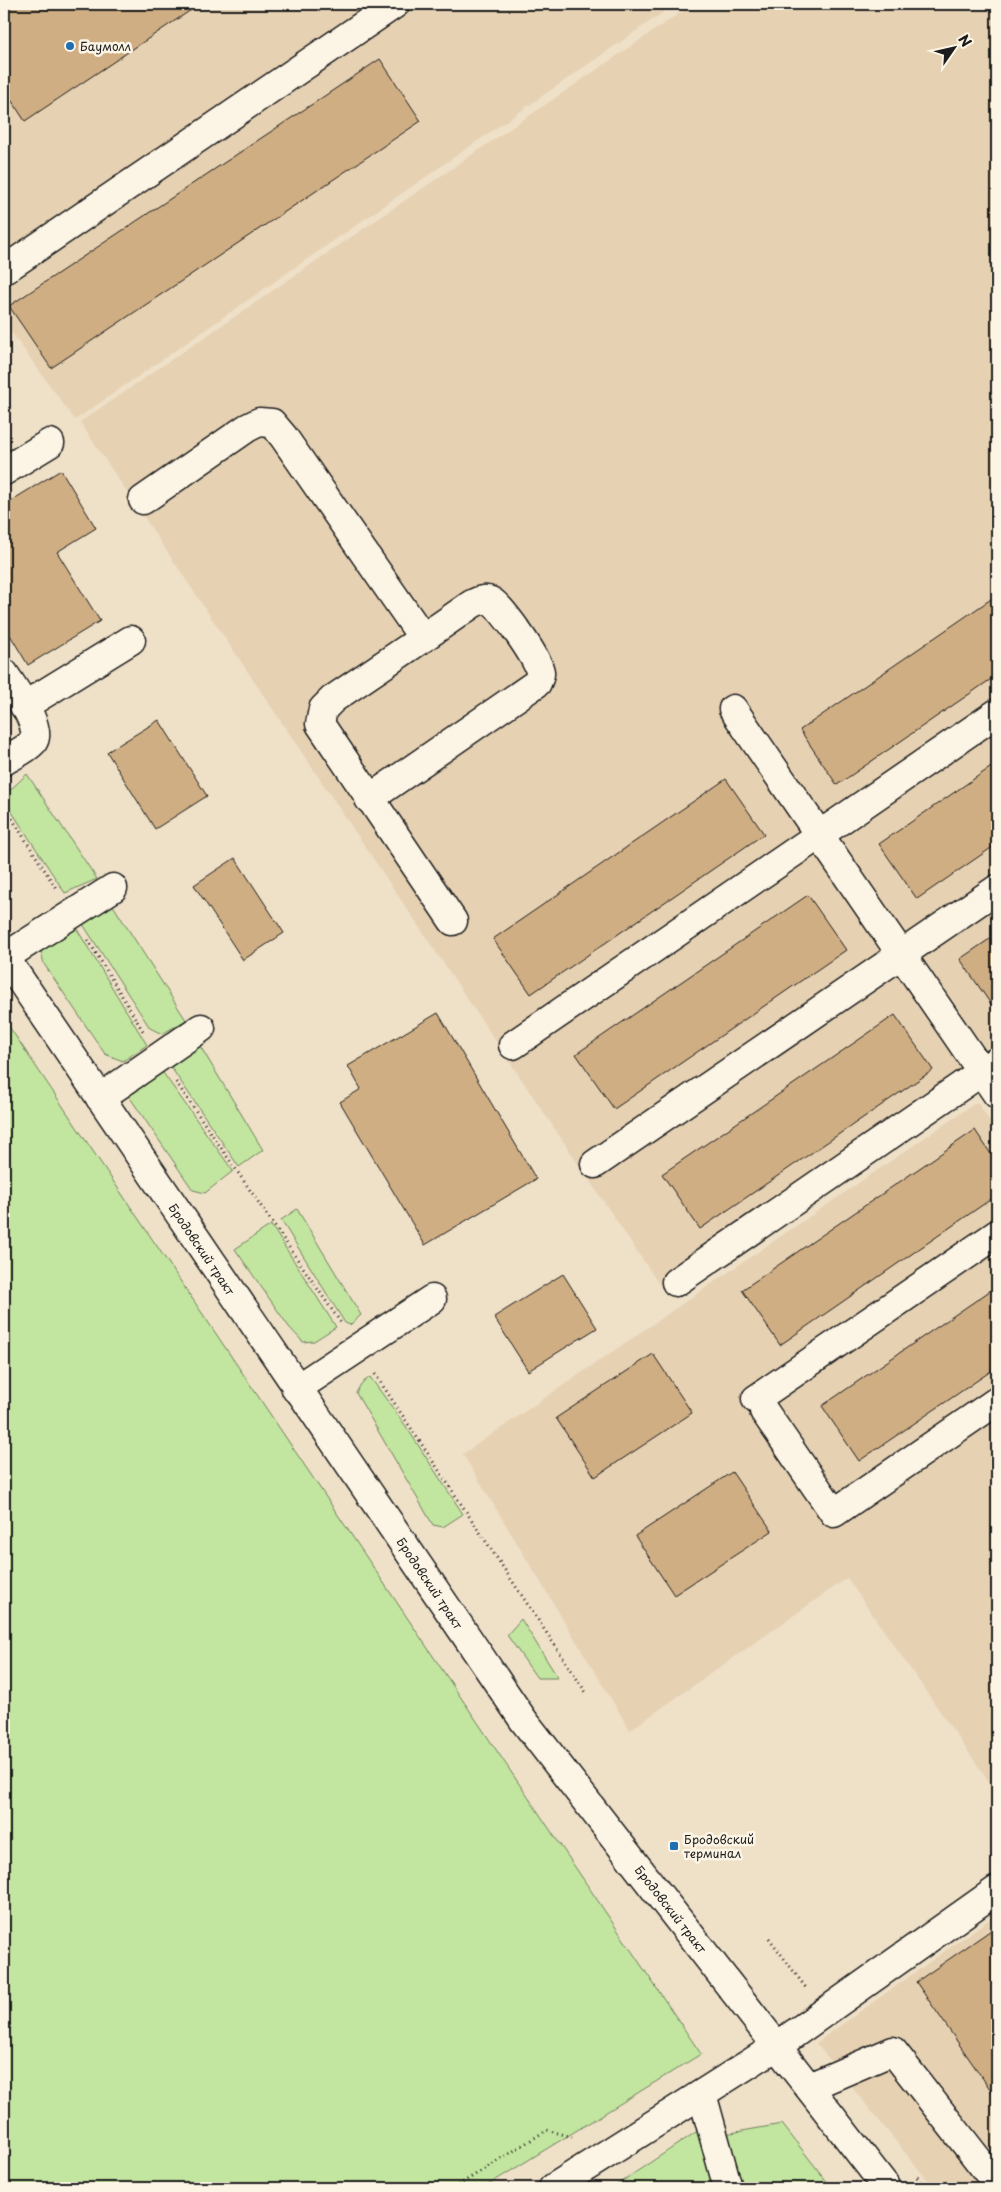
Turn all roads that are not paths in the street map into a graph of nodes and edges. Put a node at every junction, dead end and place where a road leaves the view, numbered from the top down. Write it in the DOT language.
graph roads {
  1 [pos="395,4"];
  2 [pos="4,270"];
  3 [pos="50,443"];
  4 [pos="6,466"];
  5 [pos="143,500"];
  6 [pos="423,638"];
  7 [pos="131,640"];
  8 [pos="4,673"];
  9 [pos="24,706"];
  10 [pos="733,709"];
  11 [pos="997,713"];
  12 [pos="4,761"];
  13 [pos="369,799"];
  14 [pos="819,835"];
  15 [pos="113,888"];
  16 [pos="997,889"];
  17 [pos="453,921"];
  18 [pos="901,954"];
  19 [pos="4,956"];
  20 [pos="201,1028"];
  21 [pos="513,1045"];
  22 [pos="989,1066"];
  23 [pos="997,1094"];
  24 [pos="100,1098"];
  25 [pos="595,1164"];
  26 [pos="997,1234"];
  27 [pos="676,1282"];
  28 [pos="432,1298"];
  29 [pos="296,1389"];
  30 [pos="995,1405"];
  31 [pos="997,1890"];
  32 [pos="777,2046"];
  33 [pos="809,2087"];
  34 [pos="702,2094"];
  35 [pos="997,2186"];
  36 [pos="552,2188"];
  37 [pos="728,2188"];
  38 [pos="887,2188"];
  1 -- 2 [label="street"];
  3 -- 4 [label="street"];
  5 -- 6 [label="street"];
  6 -- 13 [label="street"];
  6 -- 13 [label="street"];
  7 -- 9 [label="street"];
  8 -- 9 [label="street"];
  9 -- 12 [label="street"];
  10 -- 14 [label="street"];
  11 -- 14 [label="street"];
  13 -- 17 [label="street"];
  14 -- 18 [label="street"];
  14 -- 21 [label="street"];
  15 -- 19 [label="street"];
  16 -- 18 [label="street"];
  18 -- 22 [label="street"];
  18 -- 25 [label="street"];
  19 -- 24 [label="street, Бродовский тракт"];
  20 -- 24 [label="street"];
  22 -- 23 [label="street"];
  22 -- 27 [label="street"];
  24 -- 29 [label="street, Бродовский тракт"];
  26 -- 30 [label="street"];
  28 -- 29 [label="street"];
  29 -- 32 [label="street, Бродовский тракт"];
  31 -- 32 [label="street"];
  32 -- 33 [label="street, Бродовский тракт"];
  32 -- 34 [label="street"];
  33 -- 35 [label="street"];
  33 -- 38 [label="street, Бродовский тракт"];
  34 -- 36 [label="street"];
  34 -- 37 [label="street"];
}
